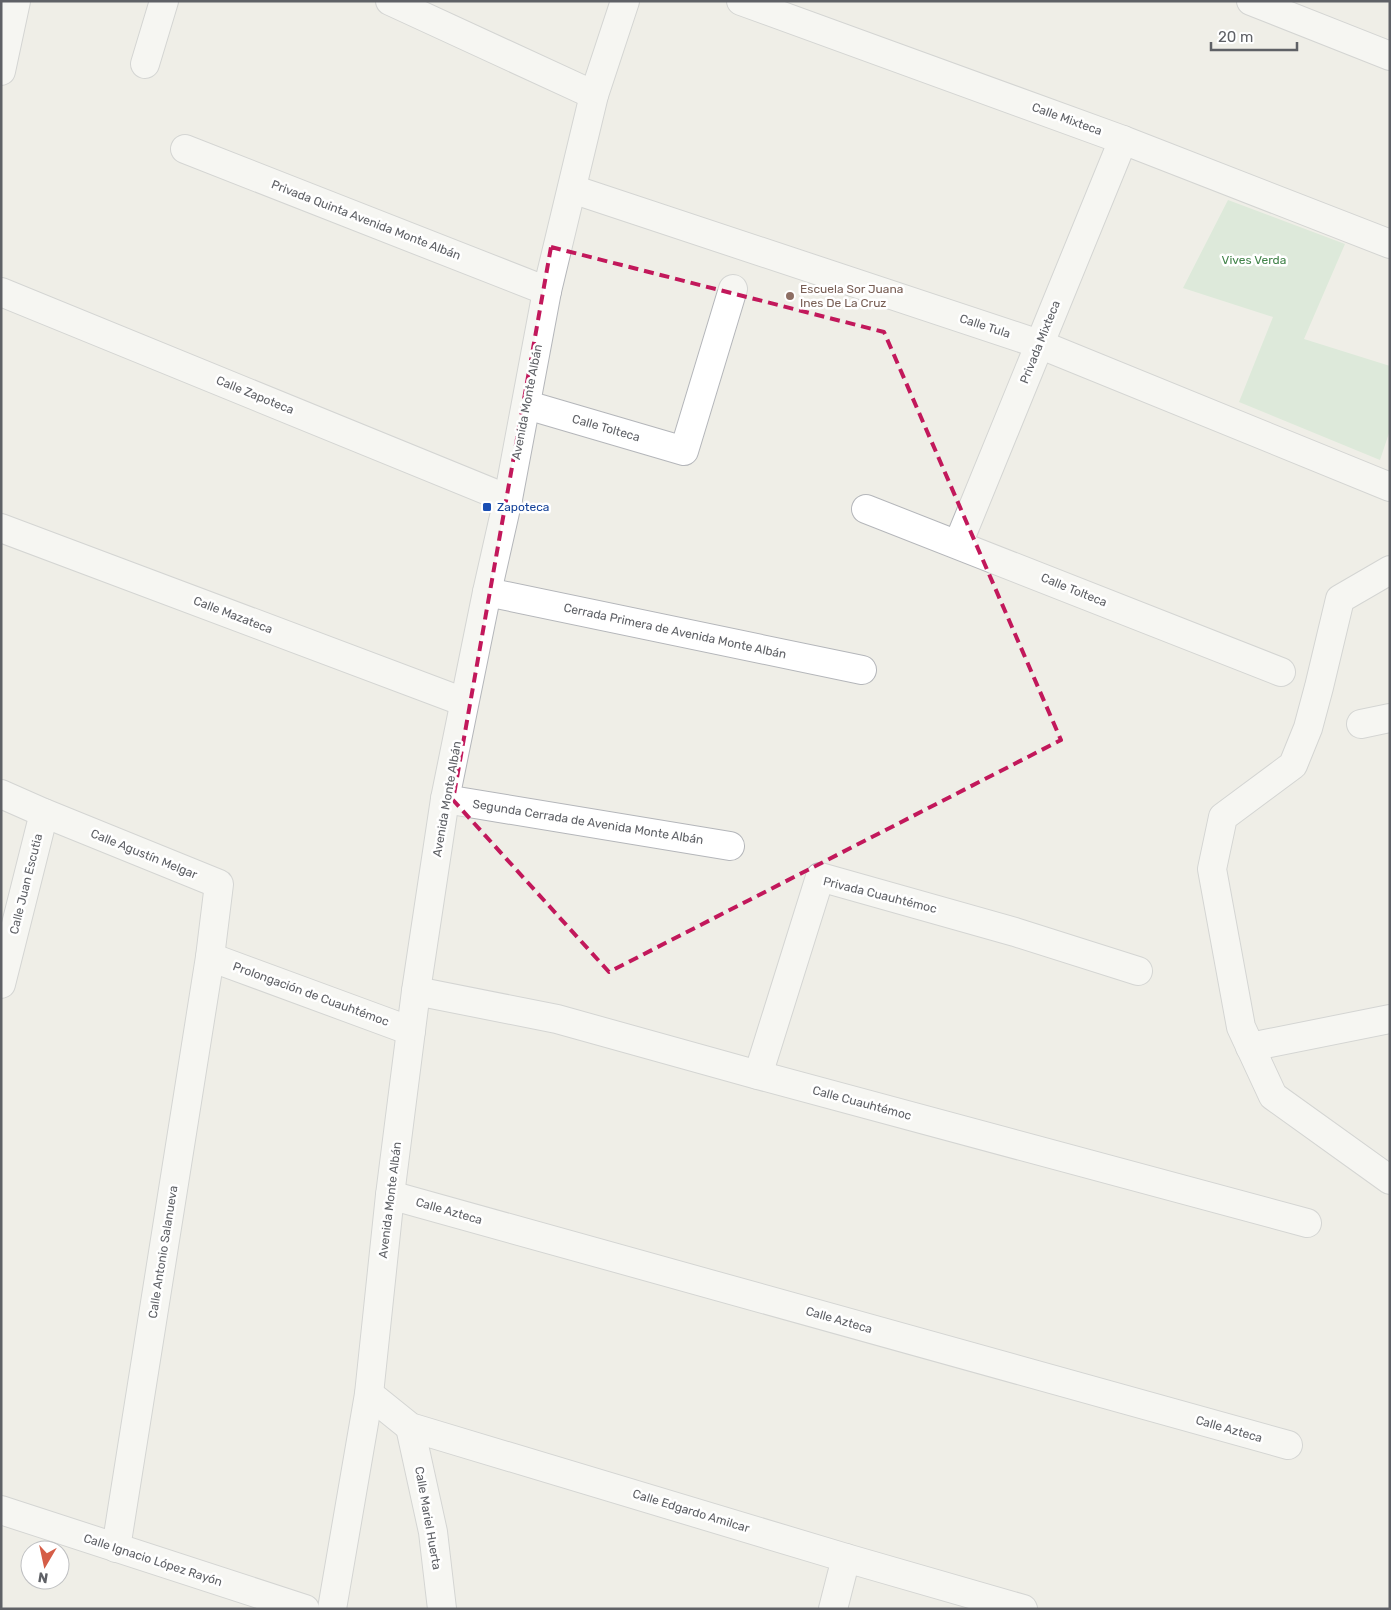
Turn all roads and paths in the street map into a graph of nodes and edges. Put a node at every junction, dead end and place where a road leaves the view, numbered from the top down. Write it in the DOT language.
graph roads {
  1 [pos="16,1"];
  2 [pos="164,1"];
  3 [pos="390,1"];
  4 [pos="625,1"];
  5 [pos="741,1"];
  6 [pos="1251,1"];
  7 [pos="1390,56"];
  8 [pos="145,64"];
  9 [pos="1,71"];
  10 [pos="594,95"];
  11 [pos="1123,140"];
  12 [pos="185,149"];
  13 [pos="572,189"];
  14 [pos="1390,244"];
  15 [pos="732,289"];
  16 [pos="547,291"];
  17 [pos="1,292"];
  18 [pos="1039,344"];
  19 [pos="527,405"];
  20 [pos="1390,487"];
  21 [pos="508,499"];
  22 [pos="866,509"];
  23 [pos="1,528"];
  24 [pos="958,544"];
  25 [pos="1390,570"];
  26 [pos="487,592"];
  27 [pos="862,670"];
  28 [pos="1281,672"];
  29 [pos="464,702"];
  30 [pos="1390,718"];
  31 [pos="1361,724"];
  32 [pos="1,794"];
  33 [pos="445,799"];
  34 [pos="44,814"];
  35 [pos="730,846"];
  36 [pos="210,957"];
  37 [pos="1138,971"];
  38 [pos="1,984"];
  39 [pos="416,991"];
  40 [pos="1390,1019"];
  41 [pos="411,1031"];
  42 [pos="1250,1047"];
  43 [pos="758,1075"];
  44 [pos="1390,1180"];
  45 [pos="390,1195"];
  46 [pos="1307,1223"];
  47 [pos="369,1394"];
  48 [pos="410,1427"];
  49 [pos="1288,1446"];
  50 [pos="1,1510"];
  51 [pos="116,1548"];
  52 [pos="846,1558"];
  53 [pos="305,1609"];
  54 [pos="332,1609"];
  55 [pos="442,1609"];
  56 [pos="833,1609"];
  57 [pos="1023,1609"];
  1 -- 9 [label="street"];
  2 -- 8 [label="street"];
  3 -- 10 [label="street"];
  4 -- 10 [label="street, Avenida Monte Albán"];
  5 -- 11 [label="street, Calle Mixteca"];
  6 -- 7 [label="street"];
  10 -- 13 [label="street, Avenida Monte Albán"];
  11 -- 14 [label="street, Calle Mixteca"];
  11 -- 18 [label="street, Privada Mixteca"];
  12 -- 16 [label="street, Privada Quinta Avenida Monte Albán"];
  13 -- 16 [label="street, Avenida Monte Albán"];
  13 -- 18 [label="street, Calle Tula"];
  15 -- 19 [label="street, Calle Tolteca"];
  16 -- 19 [label="street, Avenida Monte Albán"];
  17 -- 21 [label="street, Calle Zapoteca"];
  18 -- 20 [label="street, Calle Tula"];
  18 -- 24 [label="street, Privada Mixteca"];
  19 -- 21 [label="street, Avenida Monte Albán"];
  21 -- 26 [label="street, Avenida Monte Albán"];
  22 -- 24 [label="street, Calle Tolteca"];
  23 -- 29 [label="street, Calle Mazateca"];
  24 -- 28 [label="street, Calle Tolteca"];
  25 -- 42 [label="street"];
  26 -- 27 [label="street, Cerrada Primera de Avenida Monte Albán"];
  26 -- 29 [label="street, Avenida Monte Albán"];
  29 -- 33 [label="street, Avenida Monte Albán"];
  30 -- 31 [label="street"];
  32 -- 34 [label="street, Calle Agustín Melgar"];
  33 -- 35 [label="street, Segunda Cerrada de Avenida Monte Albán"];
  33 -- 39 [label="street, Avenida Monte Albán"];
  34 -- 36 [label="street, Calle Agustín Melgar"];
  34 -- 38 [label="street, Calle Juan Escutia"];
  36 -- 41 [label="street, Prolongación de Cuauhtémoc"];
  36 -- 51 [label="street, Calle Antonio Salanueva"];
  37 -- 43 [label="street, Privada Cuauhtémoc"];
  39 -- 41 [label="street, Avenida Monte Albán"];
  39 -- 43 [label="street, Calle Cuauhtémoc"];
  40 -- 42 [label="street"];
  41 -- 45 [label="street, Avenida Monte Albán"];
  42 -- 44 [label="street"];
  43 -- 46 [label="street, Calle Cuauhtémoc"];
  45 -- 47 [label="street, Avenida Monte Albán"];
  45 -- 49 [label="street, Calle Azteca"];
  47 -- 48 [label="street, Calle Edgardo Amilcar"];
  47 -- 54 [label="street, Avenida Monte Albán"];
  48 -- 52 [label="street, Calle Edgardo Amilcar"];
  48 -- 55 [label="street, Calle Mariel Huerta"];
  50 -- 51 [label="street, Calle Ignacio López Rayón"];
  51 -- 53 [label="street, Calle Ignacio López Rayón"];
  52 -- 56 [label="street"];
  52 -- 57 [label="street, Calle Edgardo Amilcar"];
}
